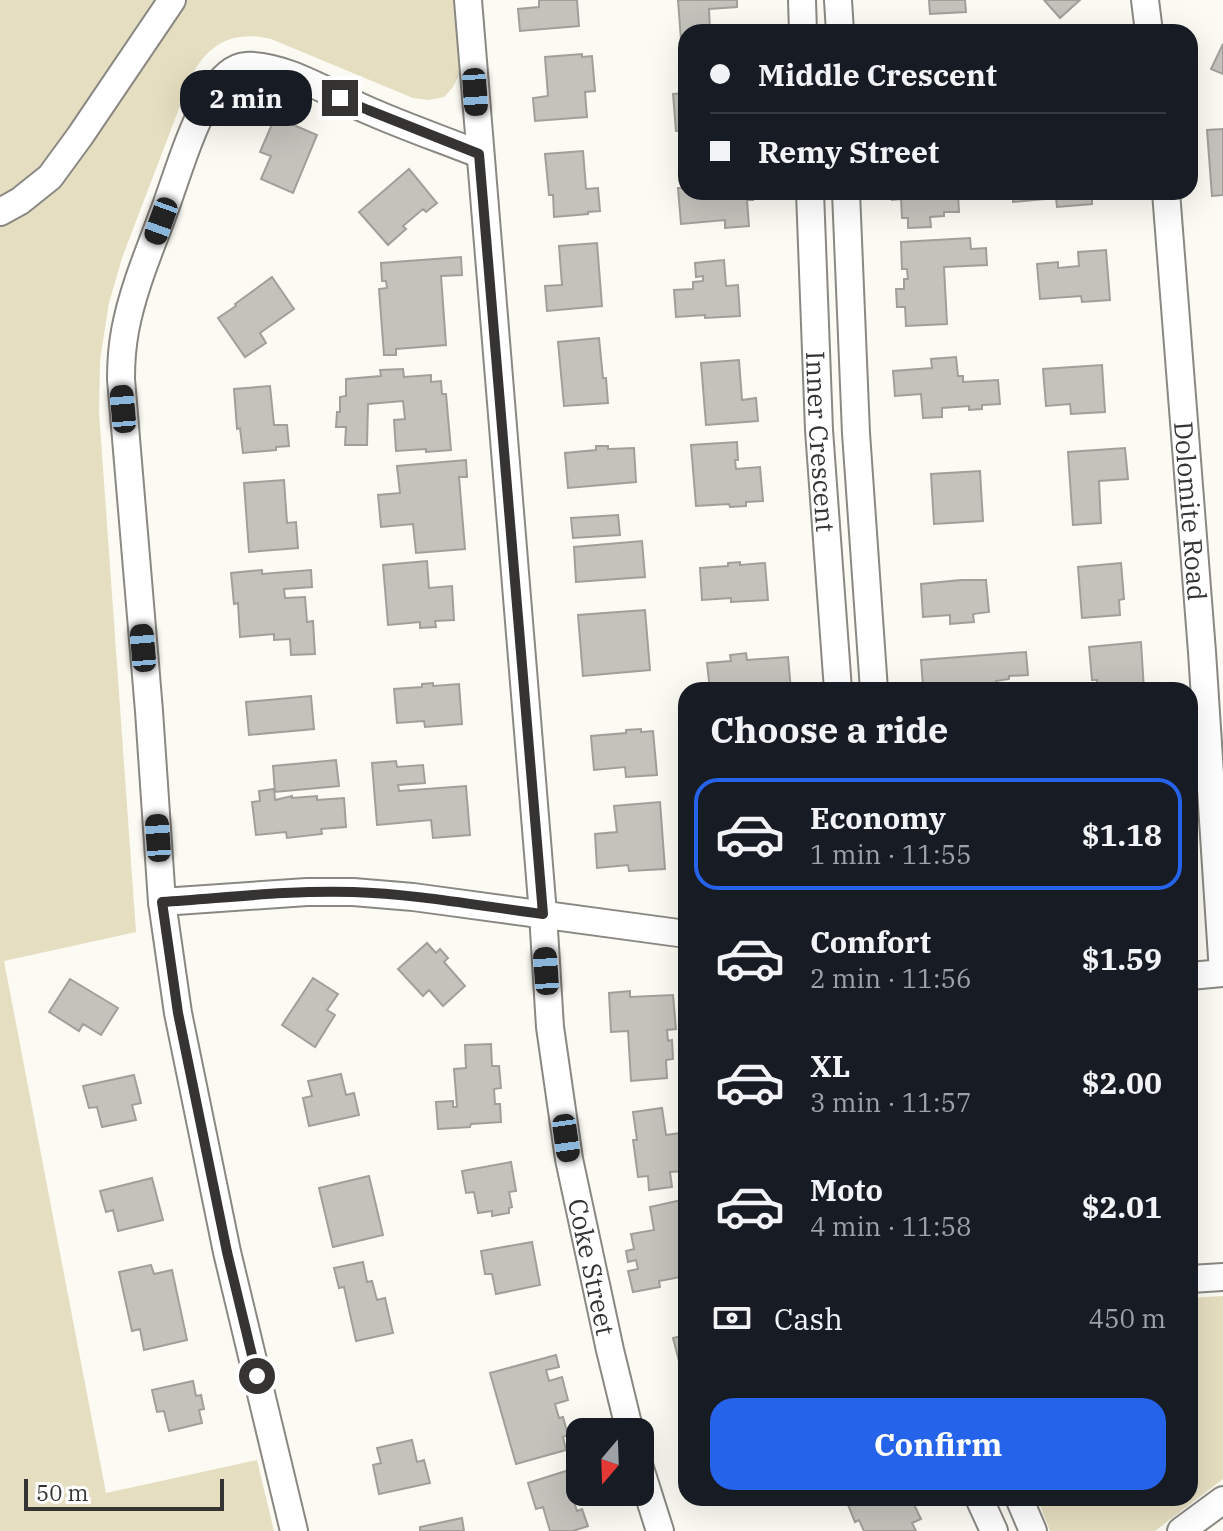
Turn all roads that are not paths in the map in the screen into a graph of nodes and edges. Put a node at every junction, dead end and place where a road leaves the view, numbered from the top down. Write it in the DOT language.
graph roads {
  1 [pos="172,0"];
  2 [pos="468,0"];
  3 [pos="802,0"];
  4 [pos="838,0"];
  5 [pos="1145,0"];
  6 [pos="803,24"];
  7 [pos="840,24"];
  8 [pos="1148,24"];
  9 [pos="479,154"];
  10 [pos="810,200"];
  11 [pos="846,200"];
  12 [pos="1167,200"];
  13 [pos="0,212"];
  14 [pos="837,682"];
  15 [pos="873,682"];
  16 [pos="162,902"];
  17 [pos="543,914"];
  18 [pos="678,933"];
  19 [pos="1223,973"];
  20 [pos="1198,975"];
  21 [pos="1223,1277"];
  22 [pos="1198,1279"];
  23 [pos="627,1418"];
  24 [pos="1223,1500"];
  25 [pos="652,1506"];
  26 [pos="983,1506"];
  27 [pos="1022,1506"];
  28 [pos="294,1531"];
  29 [pos="660,1531"];
  30 [pos="994,1531"];
  31 [pos="1033,1531"];
  32 [pos="1181,1531"];
  1 -- 13 [label="street"];
  2 -- 9 [label="street, Coke Street"];
  3 -- 6 [label="street"];
  4 -- 7 [label="street"];
  5 -- 8 [label="street"];
  9 -- 16 [label="street"];
  9 -- 17 [label="street, Coke Street"];
  10 -- 14 [label="street, Inner Crescent"];
  11 -- 15 [label="street, Inner Crescent"];
  12 -- 19 [label="street, Dolomite Road"];
  16 -- 17 [label="street"];
  16 -- 28 [label="street"];
  17 -- 18 [label="street"];
  17 -- 23 [label="street, Coke Street"];
  19 -- 20 [label="street"];
  21 -- 22 [label="street"];
  24 -- 32 [label="street"];
  25 -- 29 [label="street"];
  26 -- 30 [label="street"];
  27 -- 31 [label="street"];
}
